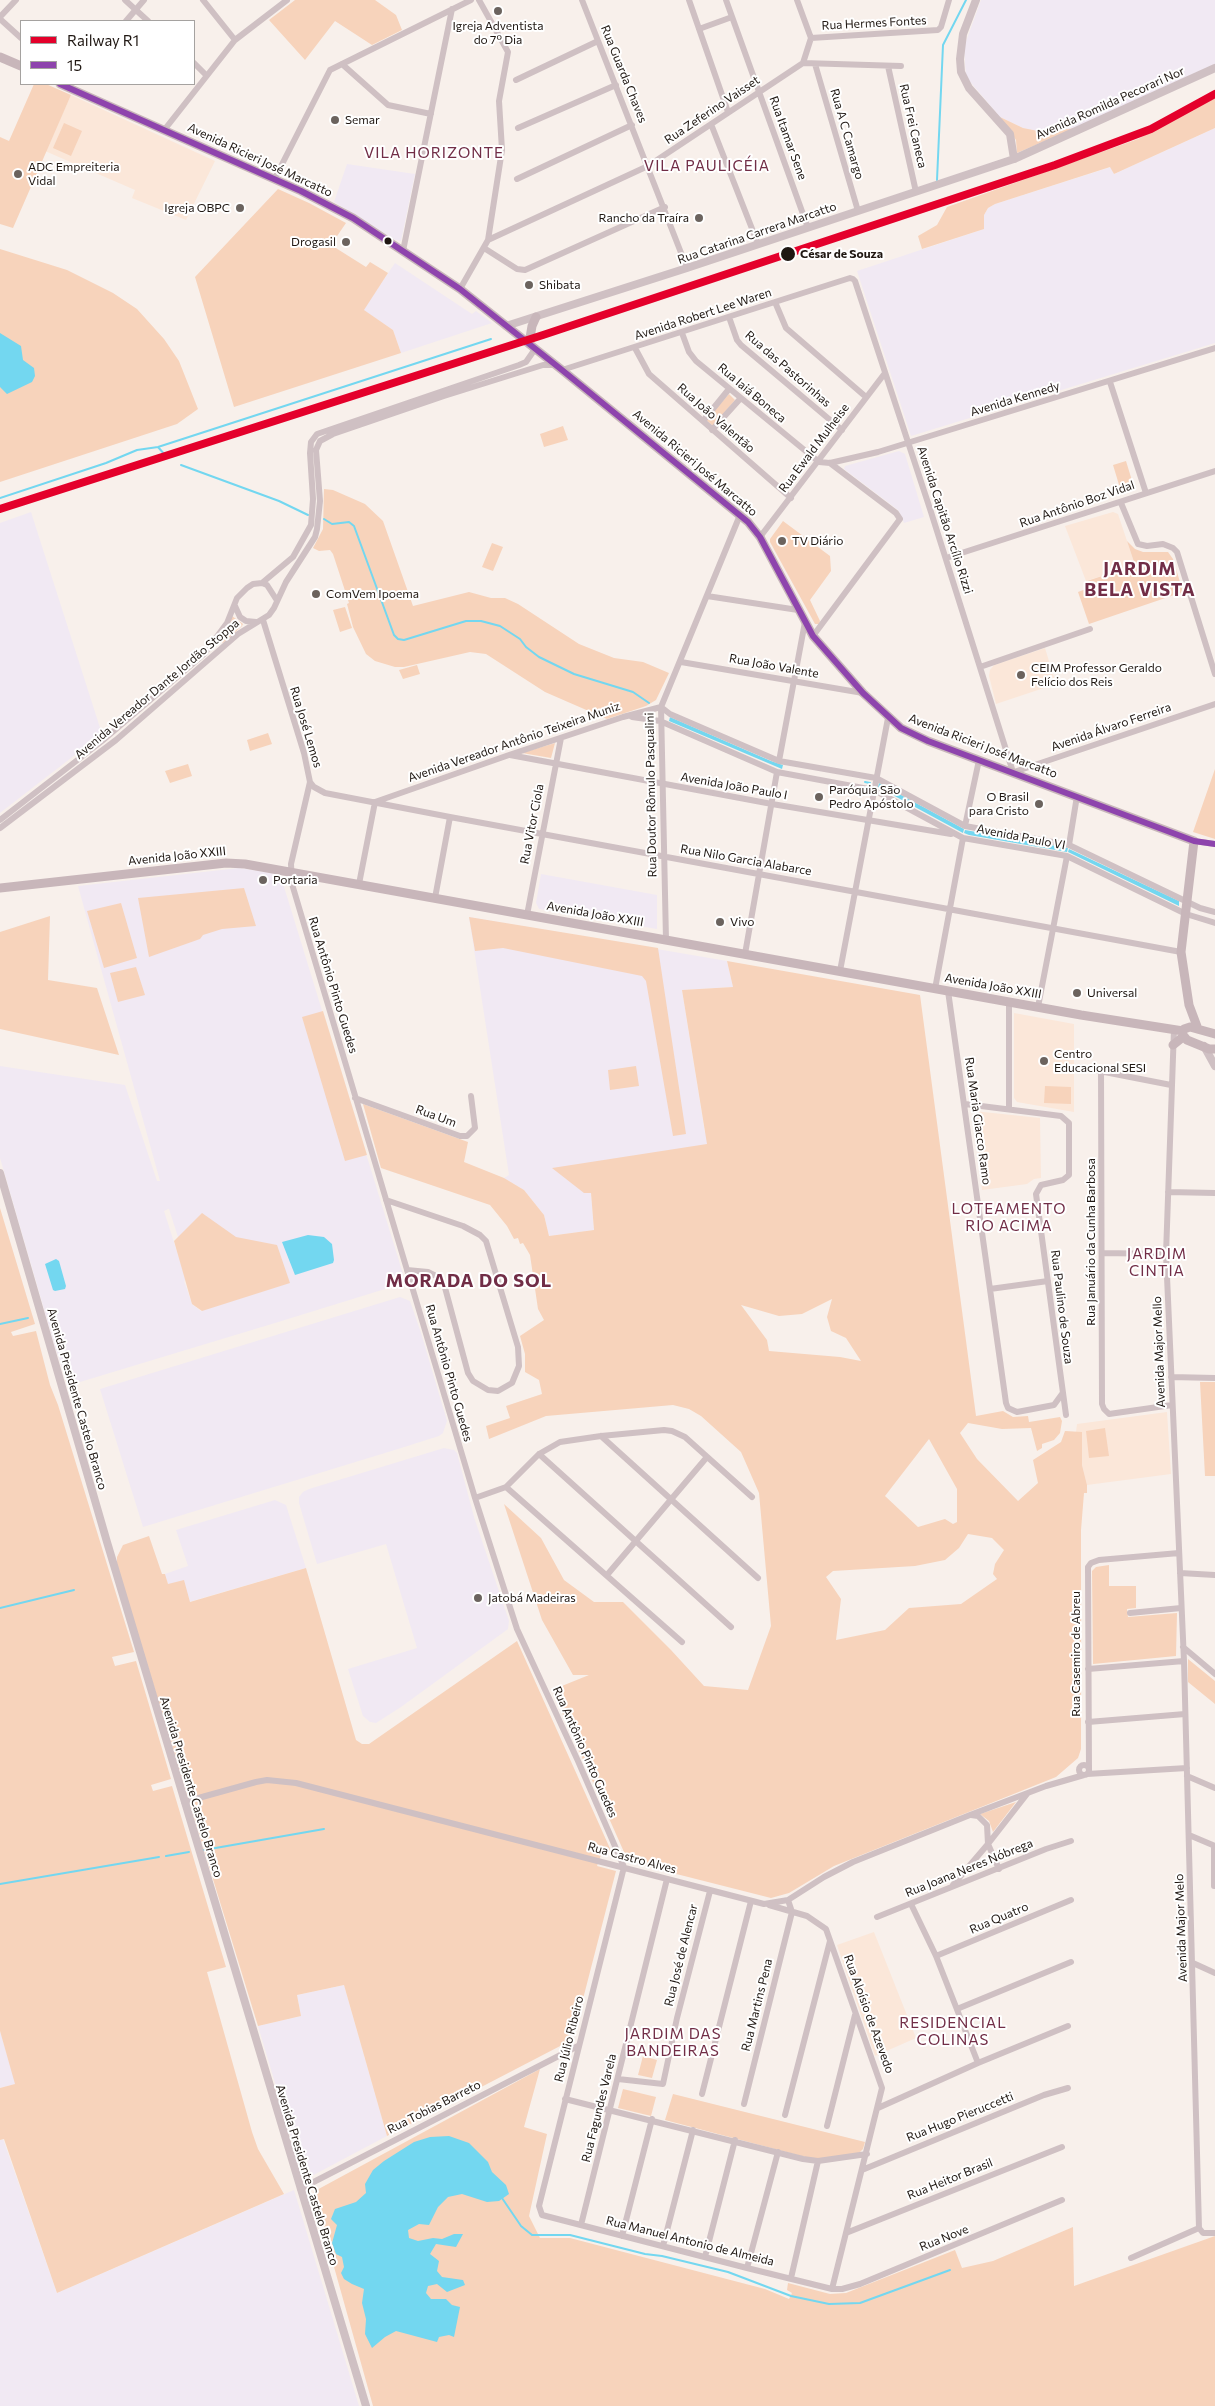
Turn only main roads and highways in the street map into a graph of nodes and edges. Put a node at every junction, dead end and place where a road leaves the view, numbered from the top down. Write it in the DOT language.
graph roads {
  1 [pos="0,57"];
  2 [pos="20,66"];
  3 [pos="66,85"];
  4 [pos="536,317"];
  5 [pos="532,346"];
  6 [pos="0,888"];
  7 [pos="1190,1005"];
  8 [pos="1198,1029"];
  9 [pos="1182,1031"];
  10 [pos="1215,1034"];
  11 [pos="1173,1045"];
  12 [pos="1215,1049"];
  1 -- 2 [label="main road"];
  3 -- 5 [label="main road, Avenida Ricieri José Marcatto"];
  4 -- 5 [label="main road"];
  5 -- 7 [label="main road, Avenida Ricieri José Marcatto"];
  6 -- 9 [label="main road, Avenida João XXIII"];
  7 -- 8 [label="main road"];
  7 -- 9 [label="main road"];
  8 -- 9 [label="main road, Avenida João XXIII"];
  8 -- 10 [label="main road, Avenida João XXIII"];
  9 -- 11 [label="main road"];
  9 -- 12 [label="main road, Avenida João XXIII"];
}
